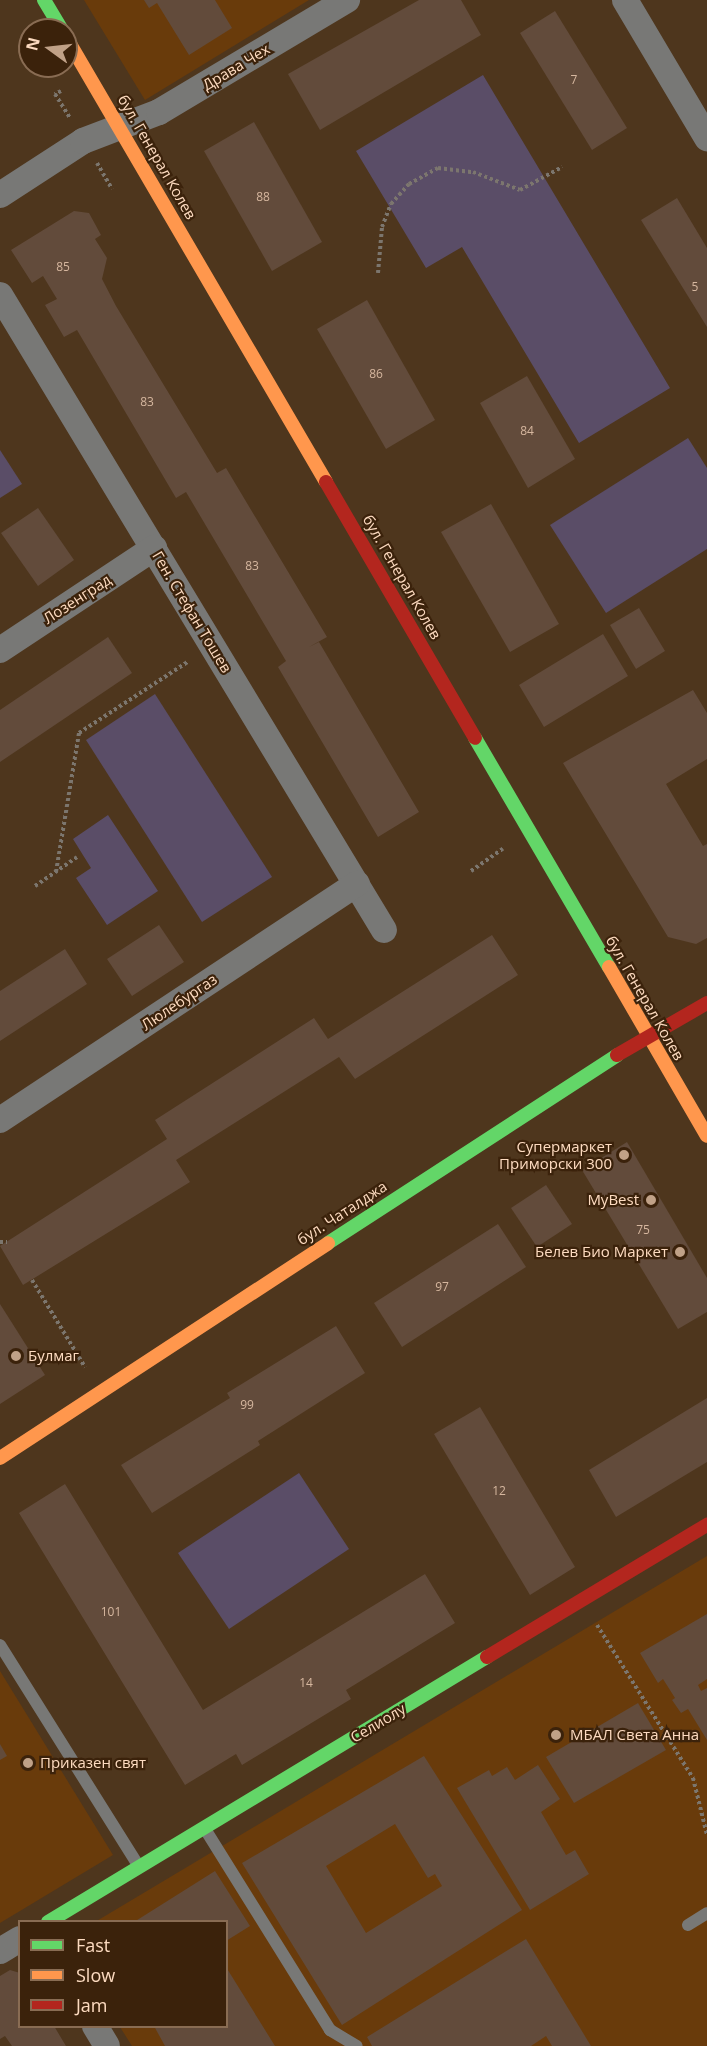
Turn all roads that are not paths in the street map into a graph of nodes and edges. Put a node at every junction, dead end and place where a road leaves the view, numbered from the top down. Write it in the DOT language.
graph roads {
  1 [pos="44,0"];
  2 [pos="347,0"];
  3 [pos="625,0"];
  4 [pos="55,18"];
  5 [pos="78,57"];
  6 [pos="121,127"];
  7 [pos="707,138"];
  8 [pos="0,195"];
  9 [pos="0,295"];
  10 [pos="154,548"];
  11 [pos="0,650"];
  12 [pos="357,884"];
  13 [pos="384,930"];
  14 [pos="707,1003"];
  15 [pos="647,1037"];
  16 [pos="0,1120"];
  17 [pos="707,1136"];
  18 [pos="0,1458"];
  19 [pos="707,1525"];
  20 [pos="0,1645"];
  21 [pos="204,1827"];
  22 [pos="140,1866"];
  23 [pos="707,1913"];
  24 [pos="51,1920"];
  25 [pos="688,1925"];
  26 [pos="18,1940"];
  27 [pos="0,1951"];
  28 [pos="96,2028"];
  29 [pos="107,2046"];
  30 [pos="357,2046"];
  1 -- 4 [label="street"];
  2 -- 6 [label="street, Драва Чех"];
  3 -- 7 [label="street"];
  5 -- 6 [label="street, бул. Генерал Колев"];
  6 -- 8 [label="street, Драва Чех"];
  6 -- 15 [label="street, бул. Генерал Колев"];
  9 -- 10 [label="street, Ген. Стефан Тошев"];
  10 -- 11 [label="street, Лозенград"];
  10 -- 12 [label="street, Ген. Стефан Тошев"];
  12 -- 13 [label="street, Ген. Стефан Тошев"];
  12 -- 16 [label="street, Люлебургаз"];
  14 -- 15 [label="street, бул. Чаталджа"];
  15 -- 17 [label="street, бул. Генерал Колев"];
  15 -- 18 [label="street, бул. Чаталджа"];
  19 -- 21 [label="street, Селиолу"];
  20 -- 22 [label="lane"];
  21 -- 22 [label="street, Селиолу"];
  21 -- 30 [label="lane"];
  22 -- 24 [label="street, Селиолу"];
  23 -- 25 [label="lane"];
  26 -- 27 [label="street"];
  28 -- 29 [label="street"];
}
